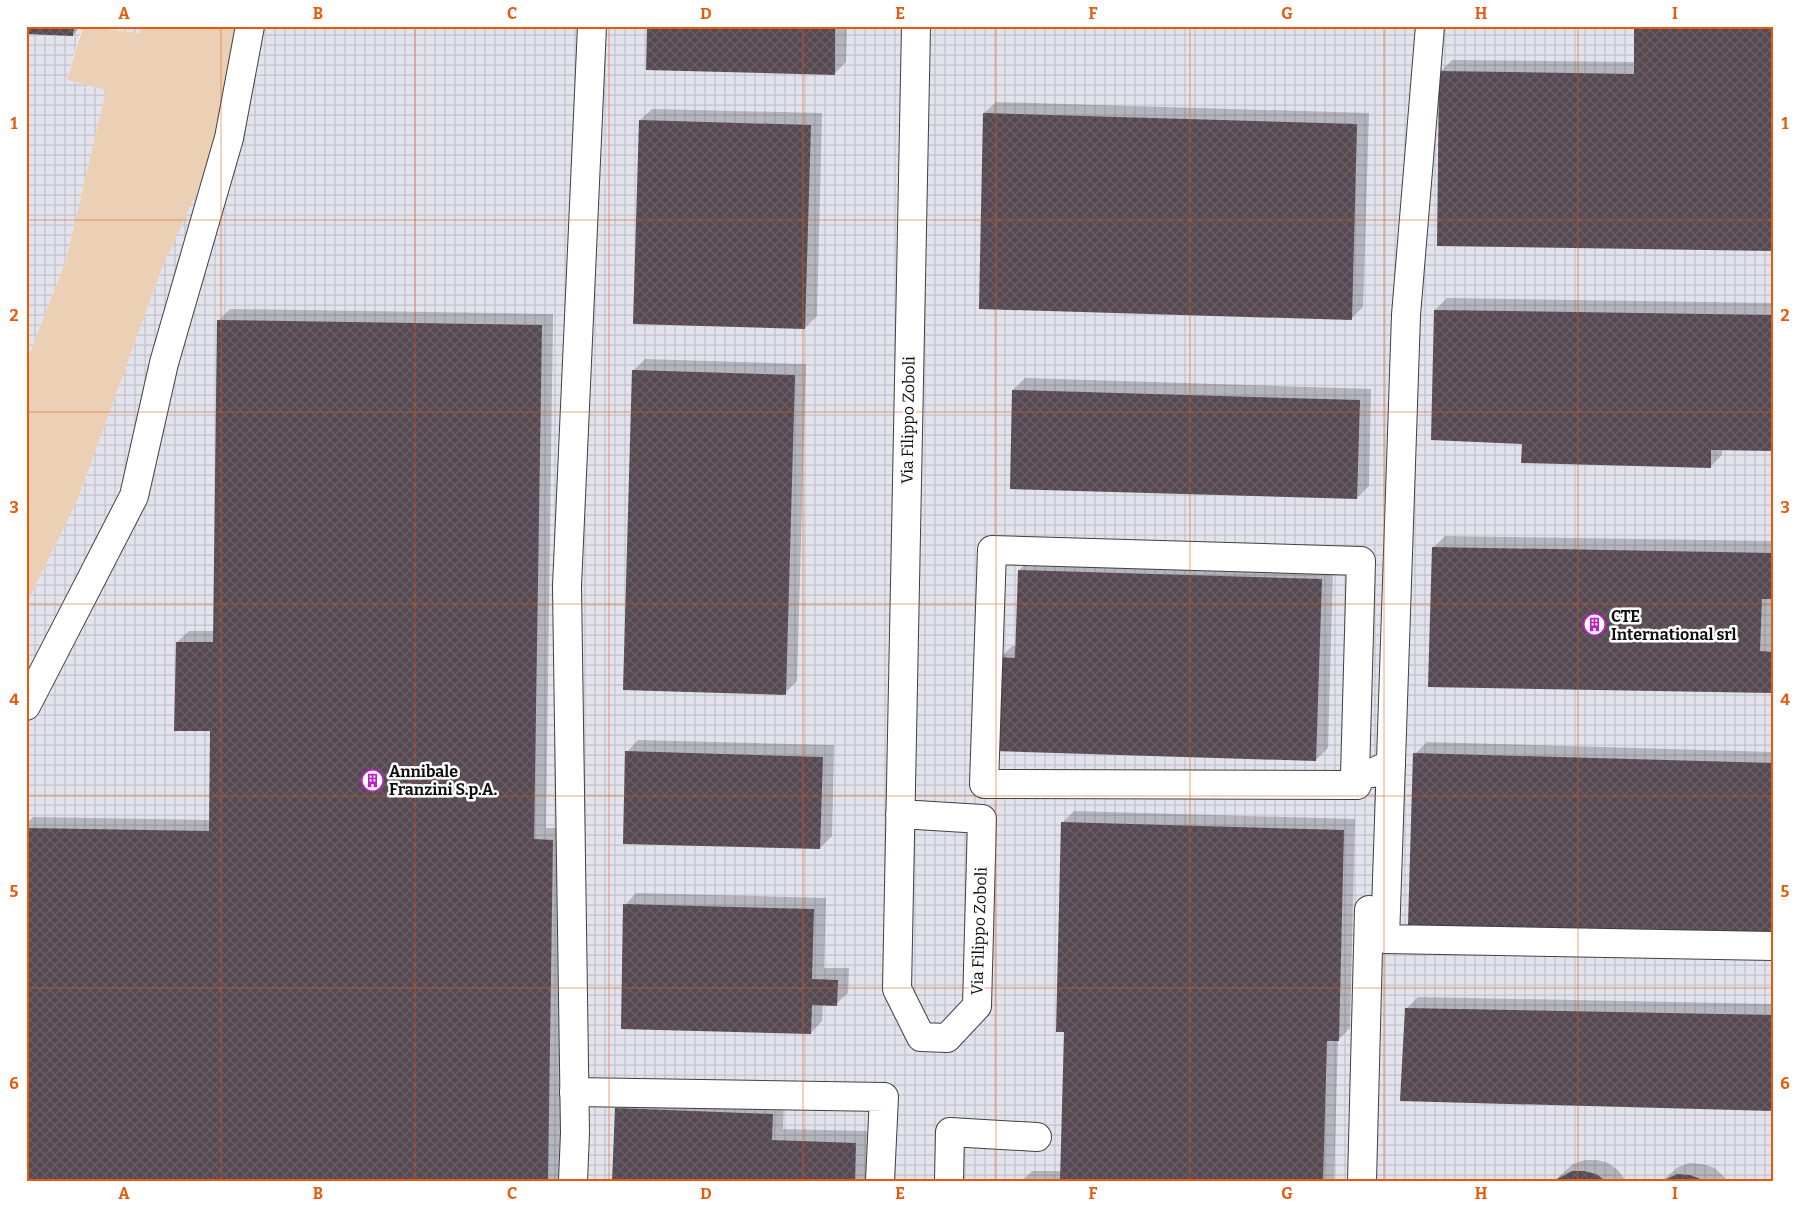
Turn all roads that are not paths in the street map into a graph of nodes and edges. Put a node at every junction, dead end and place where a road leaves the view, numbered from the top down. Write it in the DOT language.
graph roads {
  1 [pos="250,26"];
  2 [pos="592,26"];
  3 [pos="916,26"];
  4 [pos="1430,26"];
  5 [pos="26,706"];
  6 [pos="1373,771"];
  7 [pos="900,814"];
  8 [pos="1773,946"];
  9 [pos="574,1092"];
  10 [pos="1037,1137"];
  11 [pos="573,1181"];
  12 [pos="880,1181"];
  13 [pos="950,1181"];
  14 [pos="1362,1181"];
  1 -- 5 [label="street"];
  2 -- 9 [label="street"];
  3 -- 7 [label="street, Via Filippo Zoboli"];
  4 -- 6 [label="street"];
  6 -- 6 [label="street"];
  6 -- 8 [label="street"];
  6 -- 14 [label="street"];
  7 -- 7 [label="street, Via Filippo Zoboli"];
  9 -- 11 [label="street"];
  9 -- 12 [label="street"];
  10 -- 13 [label="street"];
}
